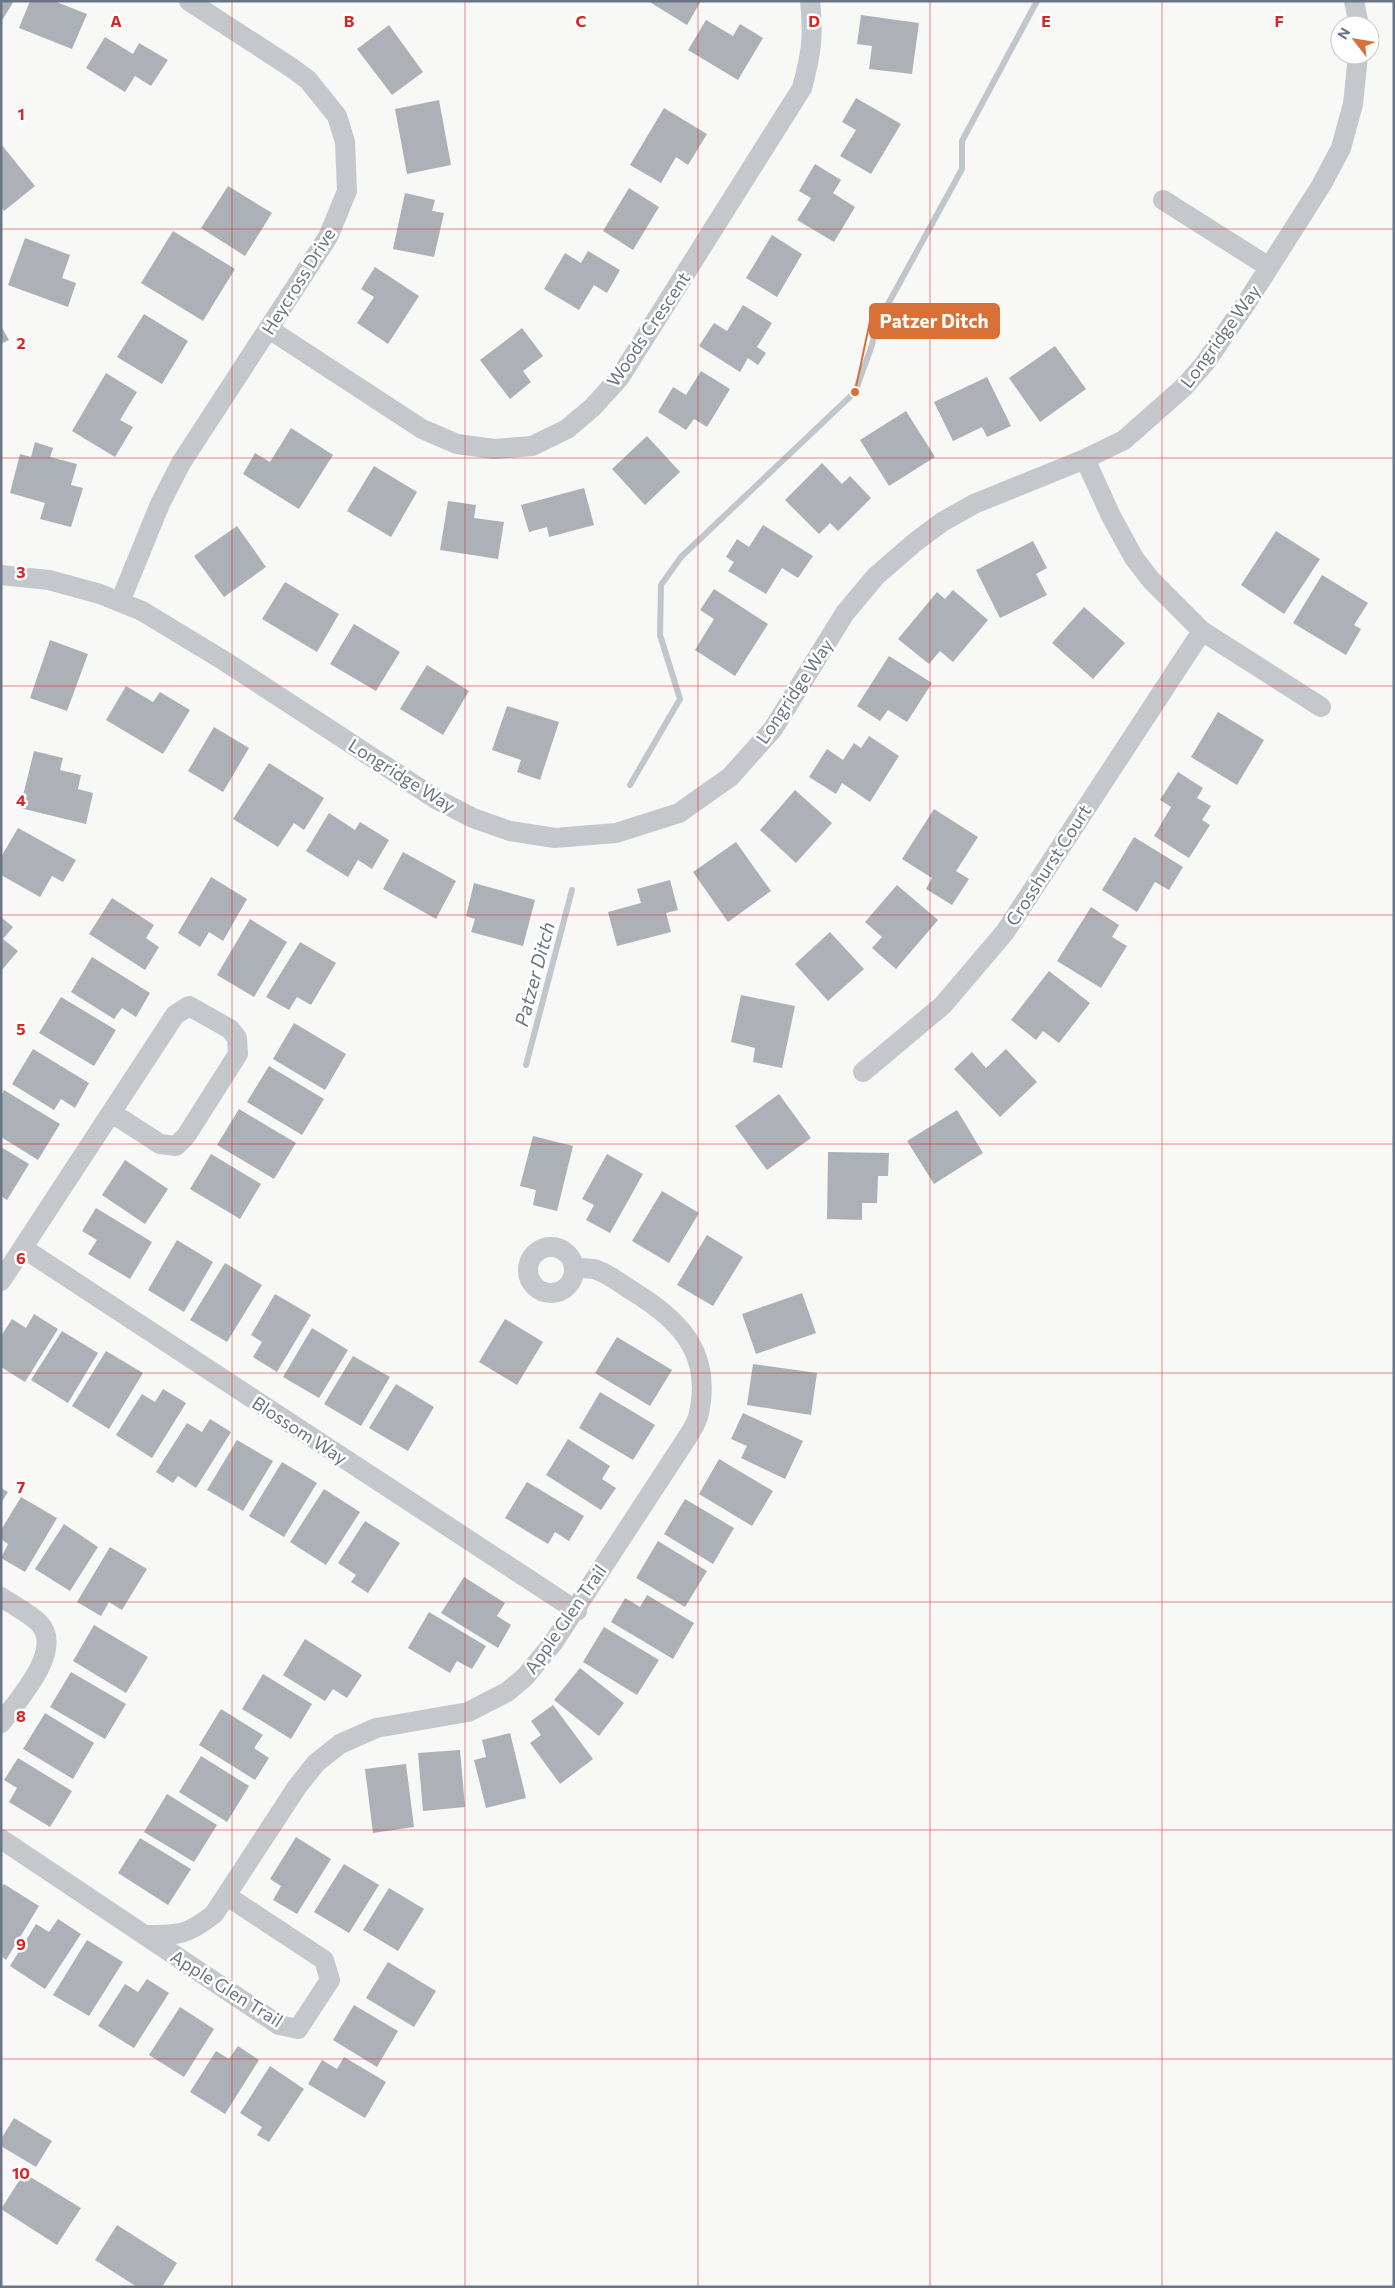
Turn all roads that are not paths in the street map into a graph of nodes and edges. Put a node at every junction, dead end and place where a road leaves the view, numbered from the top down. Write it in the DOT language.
graph roads {
  1 [pos="189,1"];
  2 [pos="810,1"];
  3 [pos="1354,1"];
  4 [pos="1357,15"];
  5 [pos="1357,65"];
  6 [pos="1163,200"];
  7 [pos="1269,267"];
  8 [pos="269,329"];
  9 [pos="1085,459"];
  10 [pos="1,575"];
  11 [pos="120,602"];
  12 [pos="1202,631"];
  13 [pos="1321,707"];
  14 [pos="862,1072"];
  15 [pos="112,1113"];
  16 [pos="23,1248"];
  17 [pos="574,1268"];
  18 [pos="1,1281"];
  19 [pos="1,1597"];
  20 [pos="576,1610"];
  21 [pos="1,1724"];
  22 [pos="1,1840"];
  23 [pos="227,1896"];
  24 [pos="144,1935"];
  1 -- 8 [label="street, Heycross Drive"];
  2 -- 8 [label="street, Woods Crescent"];
  3 -- 4 [label="street"];
  5 -- 7 [label="street, Longridge Way"];
  6 -- 7 [label="street"];
  7 -- 9 [label="street, Longridge Way"];
  8 -- 11 [label="street, Heycross Drive"];
  9 -- 11 [label="street, Longridge Way"];
  9 -- 12 [label="street"];
  10 -- 11 [label="street, Longridge Way"];
  12 -- 13 [label="street"];
  12 -- 14 [label="street, Crosshurst Court"];
  15 -- 15 [label="street"];
  15 -- 16 [label="street"];
  16 -- 18 [label="street"];
  16 -- 20 [label="street, Blossom Way"];
  17 -- 20 [label="street, Apple Glen Trail"];
  19 -- 21 [label="street"];
  20 -- 23 [label="street, Apple Glen Trail"];
  22 -- 24 [label="street, Apple Glen Trail"];
  23 -- 24 [label="street, Apple Glen Trail"];
  23 -- 24 [label="street, Apple Glen Trail"];
}
